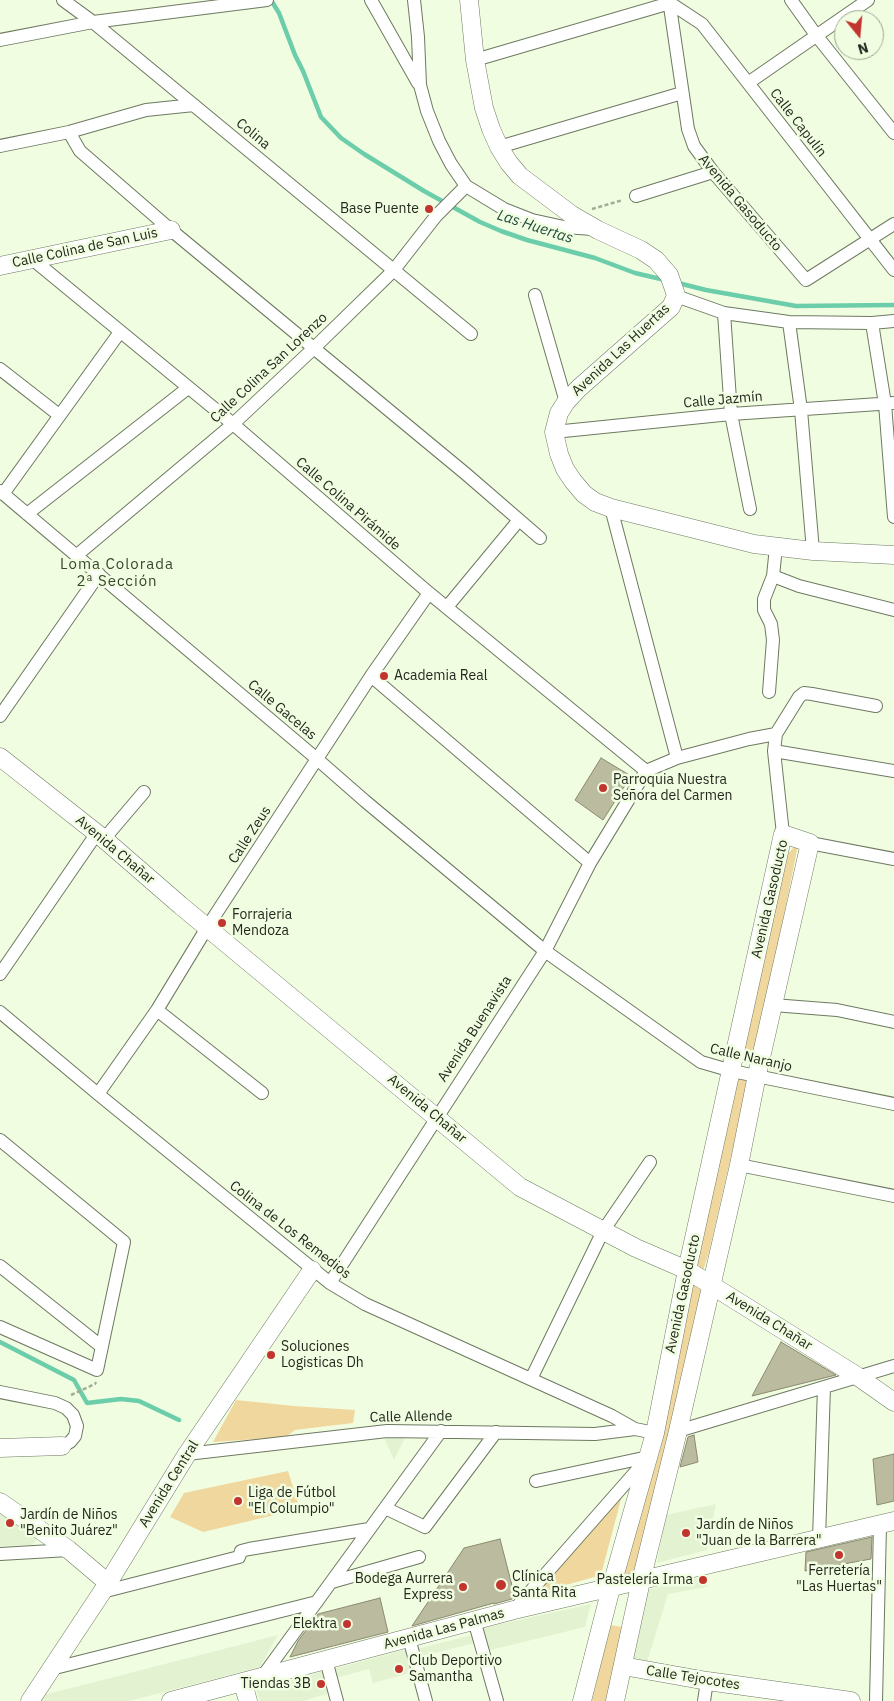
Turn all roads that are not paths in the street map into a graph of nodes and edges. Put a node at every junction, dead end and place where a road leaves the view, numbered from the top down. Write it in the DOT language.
graph roads {
  1 [pos="63,0"];
  2 [pos="371,0"];
  3 [pos="414,0"];
  4 [pos="469,0"];
  5 [pos="791,0"];
  6 [pos="868,0"];
  7 [pos="266,1"];
  8 [pos="669,1"];
  9 [pos="93,22"];
  10 [pos="816,35"];
  11 [pos="0,40"];
  12 [pos="475,60"];
  13 [pos="748,82"];
  14 [pos="420,85"];
  15 [pos="682,93"];
  16 [pos="194,105"];
  17 [pos="68,132"];
  18 [pos="894,133"];
  19 [pos="0,146"];
  20 [pos="499,147"];
  21 [pos="713,172"];
  22 [pos="462,190"];
  23 [pos="636,196"];
  24 [pos="894,224"];
  25 [pos="171,230"];
  26 [pos="598,230"];
  27 [pos="871,239"];
  28 [pos="31,258"];
  29 [pos="0,266"];
  30 [pos="393,270"];
  31 [pos="894,270"];
  32 [pos="673,288"];
  33 [pos="535,296"];
  34 [pos="724,313"];
  35 [pos="894,321"];
  36 [pos="789,322"];
  37 [pos="872,323"];
  38 [pos="120,332"];
  39 [pos="471,334"];
  40 [pos="314,348"];
  41 [pos="0,369"];
  42 [pos="188,388"];
  43 [pos="566,402"];
  44 [pos="889,404"];
  45 [pos="801,410"];
  46 [pos="732,414"];
  47 [pos="59,415"];
  48 [pos="233,424"];
  49 [pos="554,432"];
  50 [pos="1,492"];
  51 [pos="611,508"];
  52 [pos="750,509"];
  53 [pos="27,514"];
  54 [pos="894,517"];
  55 [pos="519,520"];
  56 [pos="540,538"];
  57 [pos="776,546"];
  58 [pos="813,551"];
  59 [pos="77,554"];
  60 [pos="894,555"];
  61 [pos="99,574"];
  62 [pos="773,576"];
  63 [pos="429,593"];
  64 [pos="447,607"];
  65 [pos="894,610"];
  66 [pos="371,676"];
  67 [pos="769,692"];
  68 [pos="876,706"];
  69 [pos="0,716"];
  70 [pos="776,734"];
  71 [pos="774,751"];
  72 [pos="0,757"];
  73 [pos="677,758"];
  74 [pos="317,759"];
  75 [pos="646,771"];
  76 [pos="894,771"];
  77 [pos="144,792"];
  78 [pos="783,834"];
  79 [pos="100,836"];
  80 [pos="810,843"];
  81 [pos="894,859"];
  82 [pos="590,864"];
  83 [pos="208,926"];
  84 [pos="545,950"];
  85 [pos="0,974"];
  86 [pos="773,1005"];
  87 [pos="157,1010"];
  88 [pos="0,1012"];
  89 [pos="894,1022"];
  90 [pos="732,1071"];
  91 [pos="757,1075"];
  92 [pos="262,1093"];
  93 [pos="98,1094"];
  94 [pos="894,1104"];
  95 [pos="436,1116"];
  96 [pos="0,1140"];
  97 [pos="650,1162"];
  98 [pos="739,1165"];
  99 [pos="894,1196"];
  100 [pos="603,1231"];
  101 [pos="0,1266"];
  102 [pos="312,1270"];
  103 [pos="687,1270"];
  104 [pos="330,1283"];
  105 [pos="711,1284"];
  106 [pos="0,1327"];
  107 [pos="102,1347"];
  108 [pos="894,1366"];
  109 [pos="857,1376"];
  110 [pos="531,1379"];
  111 [pos="824,1386"];
  112 [pos="0,1392"];
  113 [pos="894,1402"];
  114 [pos="636,1429"];
  115 [pos="441,1431"];
  116 [pos="678,1431"];
  117 [pos="496,1432"];
  118 [pos="654,1433"];
  119 [pos="62,1446"];
  120 [pos="0,1448"];
  121 [pos="187,1454"];
  122 [pos="648,1457"];
  123 [pos="536,1481"];
  124 [pos="0,1502"];
  125 [pos="385,1508"];
  126 [pos="887,1523"];
  127 [pos="370,1529"];
  128 [pos="819,1539"];
  129 [pos="69,1550"];
  130 [pos="0,1554"];
  131 [pos="419,1557"];
  132 [pos="641,1581"];
  133 [pos="332,1582"];
  134 [pos="105,1588"];
  135 [pos="611,1588"];
  136 [pos="316,1602"];
  137 [pos="514,1610"];
  138 [pos="474,1620"];
  139 [pos="409,1638"];
  140 [pos="326,1660"];
  141 [pos="623,1666"];
  142 [pos="51,1669"];
  143 [pos="262,1676"];
  144 [pos="707,1682"];
  145 [pos="243,1683"];
  146 [pos="796,1697"];
  147 [pos="30,1701"];
  148 [pos="170,1701"];
  149 [pos="248,1701"];
  150 [pos="337,1701"];
  151 [pos="426,1701"];
  152 [pos="497,1701"];
  153 [pos="582,1701"];
  154 [pos="615,1701"];
  155 [pos="704,1701"];
  156 [pos="852,1701"];
  157 [pos="876,1701"];
  1 -- 9 [label="street, Colina"];
  2 -- 14 [label="street"];
  3 -- 14 [label="street"];
  4 -- 12 [label="street"];
  5 -- 10 [label="street"];
  6 -- 10 [label="street"];
  7 -- 9 [label="street"];
  8 -- 12 [label="street"];
  8 -- 13 [label="street, Calle Capulín"];
  8 -- 15 [label="street, Avenida Gasoducto"];
  9 -- 11 [label="street"];
  9 -- 16 [label="street, Colina"];
  10 -- 13 [label="street"];
  10 -- 18 [label="street"];
  12 -- 20 [label="street"];
  13 -- 27 [label="street, Calle Capulín"];
  14 -- 22 [label="street"];
  15 -- 20 [label="street"];
  15 -- 21 [label="street, Avenida Gasoducto"];
  16 -- 17 [label="street"];
  16 -- 30 [label="street, Colina"];
  17 -- 19 [label="street"];
  17 -- 25 [label="street"];
  20 -- 26 [label="street"];
  21 -- 23 [label="street"];
  21 -- 27 [label="street, Avenida Gasoducto"];
  22 -- 26 [label="street"];
  22 -- 30 [label="street, Calle Colina San Lorenzo"];
  24 -- 27 [label="street"];
  25 -- 28 [label="street, Calle Colina de San Luis"];
  25 -- 40 [label="street"];
  26 -- 32 [label="street"];
  27 -- 31 [label="street, Calle Capulín"];
  28 -- 29 [label="street, Calle Colina de San Luis"];
  28 -- 38 [label="street, Calle Colina Pirámide"];
  30 -- 39 [label="street, Colina"];
  30 -- 40 [label="street, Calle Colina San Lorenzo"];
  32 -- 34 [label="street"];
  32 -- 43 [label="street, Avenida Las Huertas"];
  33 -- 43 [label="street"];
  34 -- 36 [label="street"];
  34 -- 46 [label="street"];
  35 -- 37 [label="street"];
  36 -- 37 [label="street"];
  36 -- 45 [label="street"];
  37 -- 44 [label="street"];
  38 -- 42 [label="street, Calle Colina Pirámide"];
  38 -- 47 [label="street"];
  40 -- 48 [label="street, Calle Colina San Lorenzo"];
  40 -- 55 [label="street"];
  41 -- 47 [label="street"];
  42 -- 48 [label="street, Calle Colina Pirámide"];
  42 -- 53 [label="street"];
  43 -- 49 [label="street, Avenida Las Huertas"];
  44 -- 45 [label="street, Calle Jazmín"];
  44 -- 54 [label="street"];
  45 -- 46 [label="street, Calle Jazmín"];
  45 -- 58 [label="street"];
  46 -- 49 [label="street, Calle Jazmín"];
  46 -- 52 [label="street"];
  47 -- 50 [label="street"];
  48 -- 59 [label="street, Calle Colina San Lorenzo"];
  48 -- 63 [label="street, Calle Colina Pirámide"];
  49 -- 51 [label="street"];
  50 -- 53 [label="street, Calle Gacelas"];
  51 -- 57 [label="street"];
  51 -- 73 [label="street"];
  53 -- 59 [label="street, Calle Gacelas"];
  55 -- 56 [label="street"];
  55 -- 64 [label="street"];
  57 -- 58 [label="street"];
  57 -- 62 [label="street"];
  58 -- 60 [label="street"];
  59 -- 61 [label="street, Calle Gacelas"];
  61 -- 69 [label="street"];
  61 -- 74 [label="street, Calle Gacelas"];
  62 -- 65 [label="street"];
  62 -- 67 [label="street"];
  63 -- 64 [label="street, Calle Colina Pirámide"];
  63 -- 66 [label="street, Calle Zeus"];
  64 -- 75 [label="street, Calle Colina Pirámide"];
  66 -- 74 [label="street, Calle Zeus"];
  66 -- 82 [label="street"];
  68 -- 70 [label="street"];
  70 -- 71 [label="street"];
  70 -- 73 [label="street"];
  71 -- 76 [label="street"];
  71 -- 78 [label="street"];
  72 -- 79 [label="street, Avenida Chañar"];
  73 -- 75 [label="street"];
  74 -- 83 [label="street, Calle Zeus"];
  74 -- 84 [label="street, Calle Gacelas"];
  75 -- 82 [label="street, Avenida Buenavista"];
  77 -- 79 [label="street"];
  78 -- 80 [label="street, Avenida Gasoducto"];
  78 -- 90 [label="street, Avenida Gasoducto"];
  79 -- 83 [label="street, Avenida Chañar"];
  79 -- 85 [label="street"];
  80 -- 81 [label="street"];
  80 -- 86 [label="street, Avenida Gasoducto"];
  82 -- 84 [label="street, Avenida Buenavista"];
  83 -- 87 [label="street, Calle Zeus"];
  83 -- 95 [label="street, Avenida Chañar"];
  84 -- 90 [label="street, Calle Naranjo"];
  84 -- 95 [label="street, Avenida Buenavista"];
  86 -- 89 [label="street"];
  86 -- 91 [label="street, Avenida Gasoducto"];
  87 -- 92 [label="street"];
  87 -- 93 [label="street, Calle Zeus"];
  88 -- 93 [label="street, Colina de Los Remedios"];
  90 -- 91 [label="street, Calle Naranjo"];
  90 -- 103 [label="street, Avenida Gasoducto"];
  91 -- 94 [label="street, Calle Naranjo"];
  91 -- 98 [label="street, Avenida Gasoducto"];
  93 -- 102 [label="street, Colina de Los Remedios"];
  95 -- 100 [label="street, Avenida Chañar"];
  95 -- 104 [label="street, Avenida Buenavista"];
  96 -- 107 [label="street"];
  97 -- 100 [label="street"];
  98 -- 99 [label="street"];
  98 -- 105 [label="street, Avenida Gasoducto"];
  100 -- 103 [label="street, Avenida Chañar"];
  100 -- 110 [label="street"];
  101 -- 107 [label="street"];
  102 -- 104 [label="street, Colina de Los Remedios"];
  102 -- 121 [label="street, Avenida Central"];
  103 -- 105 [label="street, Avenida Chañar"];
  103 -- 118 [label="street, Avenida Gasoducto"];
  104 -- 110 [label="street, Colina de Los Remedios"];
  105 -- 109 [label="street, Avenida Chañar"];
  105 -- 116 [label="street, Avenida Gasoducto"];
  106 -- 107 [label="street"];
  108 -- 109 [label="street"];
  109 -- 111 [label="street"];
  109 -- 113 [label="street, Avenida Chañar"];
  110 -- 114 [label="street, Colina de Los Remedios"];
  111 -- 116 [label="street"];
  111 -- 128 [label="street"];
  112 -- 119 [label="street"];
  114 -- 117 [label="street, Calle Allende"];
  114 -- 118 [label="street, Colina de Los Remedios"];
  115 -- 117 [label="street, Calle Allende"];
  115 -- 121 [label="street, Calle Allende"];
  115 -- 125 [label="street"];
  116 -- 132 [label="street, Avenida Gasoducto"];
  117 -- 125 [label="street"];
  118 -- 122 [label="street, Avenida Gasoducto"];
  119 -- 120 [label="street"];
  121 -- 134 [label="street, Avenida Central"];
  122 -- 123 [label="street"];
  122 -- 135 [label="street, Avenida Gasoducto"];
  122 -- 137 [label="street"];
  124 -- 129 [label="street"];
  125 -- 127 [label="street"];
  126 -- 128 [label="street, Avenida Las Palmas"];
  126 -- 157 [label="street"];
  127 -- 133 [label="street"];
  127 -- 134 [label="street"];
  128 -- 132 [label="street, Avenida Las Palmas"];
  129 -- 130 [label="street"];
  129 -- 134 [label="street"];
  131 -- 133 [label="street"];
  132 -- 135 [label="street, Avenida Las Palmas"];
  132 -- 141 [label="street, Avenida Gasoducto"];
  133 -- 136 [label="street"];
  134 -- 142 [label="street, Avenida Central"];
  135 -- 137 [label="street, Avenida Las Palmas"];
  135 -- 153 [label="street, Avenida Gasoducto"];
  136 -- 142 [label="street"];
  136 -- 143 [label="street"];
  137 -- 138 [label="street, Avenida Las Palmas"];
  138 -- 139 [label="street, Avenida Las Palmas"];
  138 -- 152 [label="street"];
  139 -- 140 [label="street, Avenida Las Palmas"];
  139 -- 151 [label="street"];
  140 -- 143 [label="street, Avenida Las Palmas"];
  140 -- 150 [label="street"];
  141 -- 144 [label="street, Calle Tejocotes"];
  141 -- 154 [label="street, Avenida Gasoducto"];
  142 -- 147 [label="street, Avenida Central"];
  143 -- 145 [label="street, Avenida Las Palmas"];
  144 -- 146 [label="street, Calle Tejocotes"];
  144 -- 155 [label="street"];
  145 -- 148 [label="street, Avenida Las Palmas"];
  145 -- 149 [label="street"];
  146 -- 156 [label="street, Calle Tejocotes"];
}
